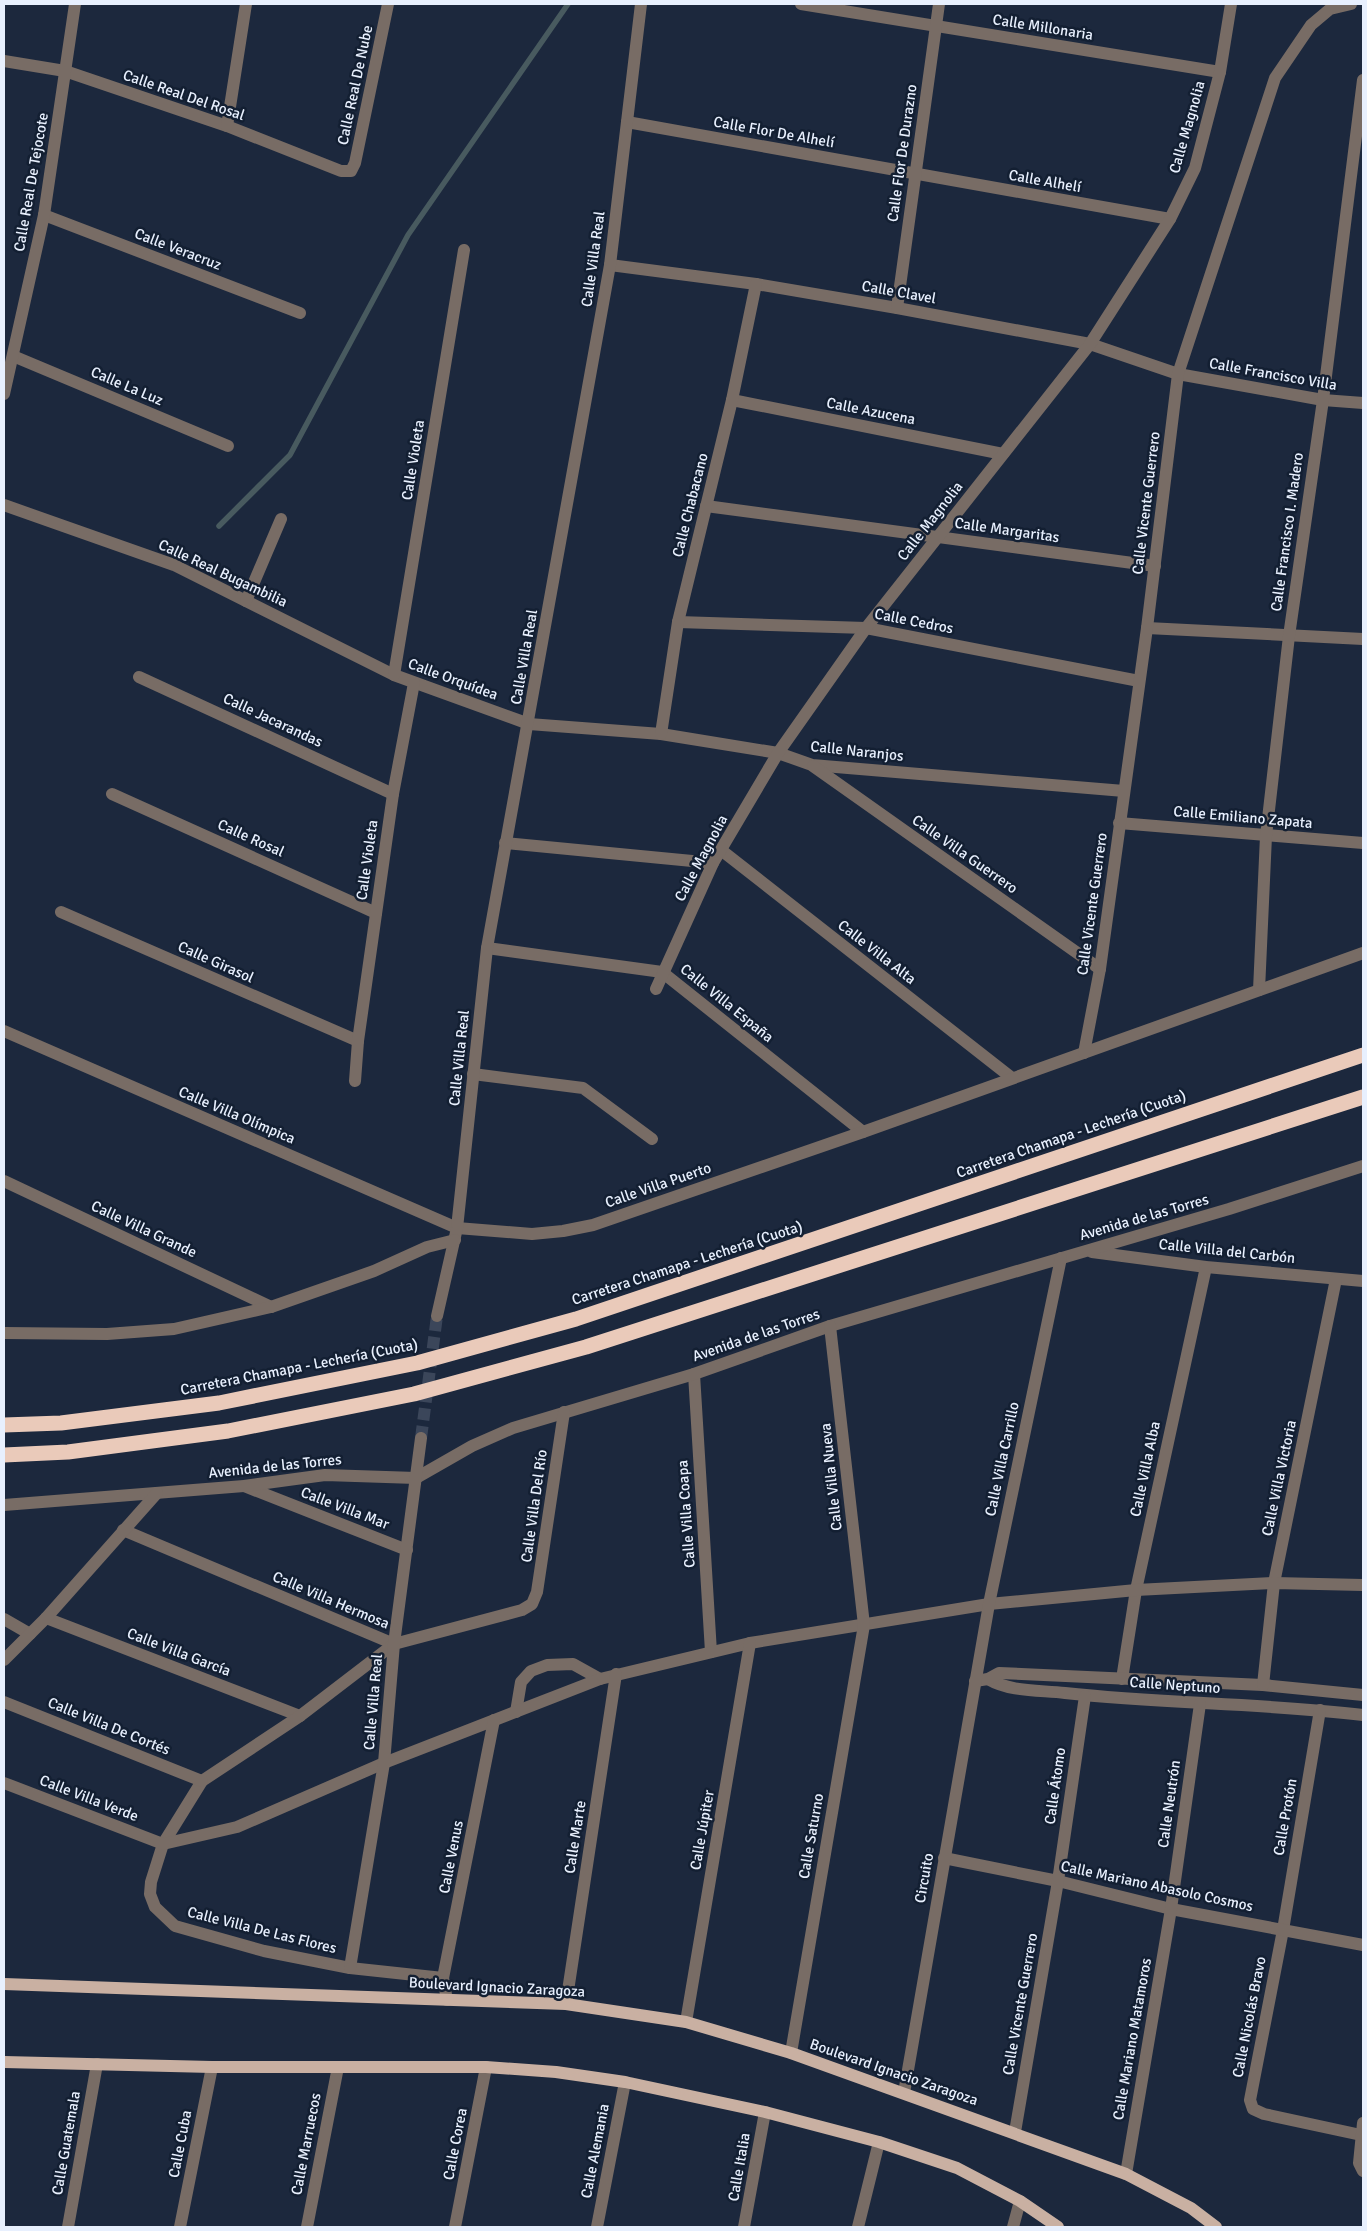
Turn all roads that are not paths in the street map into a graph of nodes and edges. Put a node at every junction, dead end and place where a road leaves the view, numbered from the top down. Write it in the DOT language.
graph roads {
  1 [pos="75,4"];
  2 [pos="246,4"];
  3 [pos="388,4"];
  4 [pos="641,4"];
  5 [pos="801,4"];
  6 [pos="939,4"];
  7 [pos="1231,4"];
  8 [pos="1351,4"];
  9 [pos="936,26"];
  10 [pos="4,61"];
  11 [pos="65,71"];
  12 [pos="1220,72"];
  13 [pos="1363,80"];
  14 [pos="627,122"];
  15 [pos="227,126"];
  16 [pos="351,171"];
  17 [pos="915,174"];
  18 [pos="44,215"];
  19 [pos="1170,219"];
  20 [pos="464,250"];
  21 [pos="610,265"];
  22 [pos="756,284"];
  23 [pos="896,308"];
  24 [pos="300,313"];
  25 [pos="1090,344"];
  26 [pos="13,356"];
  27 [pos="1178,374"];
  28 [pos="4,394"];
  29 [pos="732,400"];
  30 [pos="1323,400"];
  31 [pos="1363,403"];
  32 [pos="228,446"];
  33 [pos="1003,454"];
  34 [pos="4,505"];
  35 [pos="706,506"];
  36 [pos="281,519"];
  37 [pos="938,537"];
  38 [pos="1155,566"];
  39 [pos="246,601"];
  40 [pos="678,622"];
  41 [pos="866,628"];
  42 [pos="1147,628"];
  43 [pos="1289,636"];
  44 [pos="1363,639"];
  45 [pos="394,675"];
  46 [pos="139,677"];
  47 [pos="1139,681"];
  48 [pos="414,684"];
  49 [pos="529,724"];
  50 [pos="661,734"];
  51 [pos="778,753"];
  52 [pos="812,765"];
  53 [pos="1124,791"];
  54 [pos="112,794"];
  55 [pos="393,794"];
  56 [pos="1119,823"];
  57 [pos="1266,836"];
  58 [pos="505,843"];
  59 [pos="1363,843"];
  60 [pos="721,850"];
  61 [pos="713,863"];
  62 [pos="61,912"];
  63 [pos="376,913"];
  64 [pos="487,948"];
  65 [pos="1363,953"];
  66 [pos="1100,970"];
  67 [pos="662,972"];
  68 [pos="656,989"];
  69 [pos="1259,990"];
  70 [pos="4,1031"];
  71 [pos="358,1041"];
  72 [pos="1084,1053"];
  73 [pos="1363,1055"];
  74 [pos="473,1074"];
  75 [pos="1012,1078"];
  76 [pos="355,1081"];
  77 [pos="1363,1097"];
  78 [pos="863,1132"];
  79 [pos="652,1139"];
  80 [pos="1363,1166"];
  81 [pos="4,1181"];
  82 [pos="456,1234"];
  83 [pos="1088,1251"];
  84 [pos="1061,1258"];
  85 [pos="1206,1267"];
  86 [pos="1336,1279"];
  87 [pos="1363,1282"];
  88 [pos="271,1308"];
  89 [pos="437,1316"];
  90 [pos="830,1326"];
  91 [pos="4,1333"];
  92 [pos="694,1374"];
  93 [pos="564,1412"];
  94 [pos="4,1425"];
  95 [pos="421,1438"];
  96 [pos="4,1455"];
  97 [pos="416,1478"];
  98 [pos="244,1486"];
  99 [pos="157,1493"];
  100 [pos="4,1505"];
  101 [pos="123,1530"];
  102 [pos="407,1550"];
  103 [pos="1274,1583"];
  104 [pos="1363,1585"];
  105 [pos="1136,1590"];
  106 [pos="532,1604"];
  107 [pos="989,1604"];
  108 [pos="46,1618"];
  109 [pos="4,1619"];
  110 [pos="864,1625"];
  111 [pos="30,1634"];
  112 [pos="750,1643"];
  113 [pos="394,1644"];
  114 [pos="711,1652"];
  115 [pos="4,1660"];
  116 [pos="978,1668"];
  117 [pos="616,1674"];
  118 [pos="600,1679"];
  119 [pos="1122,1679"];
  120 [pos="981,1680"];
  121 [pos="1263,1684"];
  122 [pos="1363,1695"];
  123 [pos="1085,1696"];
  124 [pos="4,1702"];
  125 [pos="1200,1704"];
  126 [pos="1320,1710"];
  127 [pos="516,1712"];
  128 [pos="1363,1715"];
  129 [pos="300,1716"];
  130 [pos="494,1720"];
  131 [pos="384,1763"];
  132 [pos="202,1781"];
  133 [pos="4,1783"];
  134 [pos="163,1844"];
  135 [pos="944,1858"];
  136 [pos="1058,1881"];
  137 [pos="1171,1909"];
  138 [pos="1282,1930"];
  139 [pos="1363,1944"];
  140 [pos="350,1968"];
  141 [pos="443,1978"];
  142 [pos="4,1984"];
  143 [pos="447,2000"];
  144 [pos="566,2004"];
  145 [pos="686,2022"];
  146 [pos="790,2053"];
  147 [pos="4,2062"];
  148 [pos="97,2064"];
  149 [pos="212,2067"];
  150 [pos="338,2067"];
  151 [pos="486,2067"];
  152 [pos="625,2082"];
  153 [pos="904,2093"];
  154 [pos="765,2112"];
  155 [pos="1362,2129"];
  156 [pos="1015,2132"];
  157 [pos="879,2142"];
  158 [pos="1363,2171"];
  159 [pos="1126,2174"];
  160 [pos="1020,2201"];
  161 [pos="68,2227"];
  162 [pos="180,2227"];
  163 [pos="307,2227"];
  164 [pos="456,2227"];
  165 [pos="597,2227"];
  166 [pos="744,2227"];
  167 [pos="858,2227"];
  168 [pos="1013,2227"];
  169 [pos="1058,2227"];
  170 [pos="1216,2227"];
  1 -- 11 [label="street, Calle Real De Tejocote"];
  2 -- 15 [label="street"];
  3 -- 16 [label="street, Calle Real De Nube"];
  4 -- 14 [label="street, Calle Villa Real"];
  5 -- 9 [label="street, Calle Millonaria"];
  6 -- 9 [label="street, Calle Flor De Durazno"];
  7 -- 12 [label="street"];
  8 -- 27 [label="street, Calle Vicente Guerrero"];
  9 -- 12 [label="street, Calle Millonaria"];
  9 -- 17 [label="street, Calle Flor De Durazno"];
  10 -- 11 [label="street, Calle Real Del Rosal"];
  11 -- 15 [label="street, Calle Real Del Rosal"];
  11 -- 18 [label="street, Calle Real De Tejocote"];
  12 -- 19 [label="street, Calle Magnolia"];
  13 -- 30 [label="street, Calle Francisco I. Madero"];
  14 -- 17 [label="street, Calle Flor De Alhelí"];
  14 -- 21 [label="street, Calle Villa Real"];
  15 -- 16 [label="street, Calle Real Del Rosal"];
  17 -- 19 [label="street, Calle Alhelí"];
  17 -- 23 [label="street, Calle Flor De Durazno"];
  18 -- 24 [label="street, Calle Veracruz"];
  18 -- 26 [label="street, Calle Real De Tejocote"];
  19 -- 25 [label="street, Calle Magnolia"];
  20 -- 45 [label="street, Calle Violeta"];
  21 -- 22 [label="street, Calle Clavel"];
  21 -- 49 [label="street, Calle Villa Real"];
  22 -- 23 [label="street, Calle Clavel"];
  22 -- 29 [label="street, Calle Chabacano"];
  23 -- 25 [label="street, Calle Clavel"];
  25 -- 27 [label="street, Calle Clavel"];
  25 -- 33 [label="street, Calle Magnolia"];
  26 -- 28 [label="street, Calle Real De Tejocote"];
  26 -- 32 [label="street, Calle La Luz"];
  27 -- 30 [label="street, Calle Francisco Villa"];
  27 -- 38 [label="street, Calle Vicente Guerrero"];
  29 -- 33 [label="street, Calle Azucena"];
  29 -- 35 [label="street, Calle Chabacano"];
  30 -- 31 [label="street, Calle Francisco Villa"];
  30 -- 43 [label="street, Calle Francisco I. Madero"];
  33 -- 37 [label="street, Calle Magnolia"];
  34 -- 39 [label="street, Calle Real Bugambilia"];
  35 -- 37 [label="street, Calle Margaritas"];
  35 -- 40 [label="street, Calle Chabacano"];
  36 -- 39 [label="street"];
  37 -- 38 [label="street, Calle Margaritas"];
  37 -- 41 [label="street, Calle Magnolia"];
  38 -- 42 [label="street, Calle Vicente Guerrero"];
  39 -- 45 [label="street, Calle Real Bugambilia"];
  40 -- 41 [label="street, Calle Cedros"];
  40 -- 50 [label="street, Calle Chabacano"];
  41 -- 47 [label="street, Calle Cedros"];
  41 -- 51 [label="street, Calle Magnolia"];
  42 -- 43 [label="street"];
  42 -- 47 [label="street, Calle Vicente Guerrero"];
  43 -- 44 [label="street"];
  43 -- 57 [label="street, Calle Francisco I. Madero"];
  45 -- 48 [label="street, Calle Orquídea"];
  46 -- 55 [label="street, Calle Jacarandas"];
  47 -- 53 [label="street, Calle Vicente Guerrero"];
  48 -- 49 [label="street, Calle Orquídea"];
  48 -- 55 [label="street, Calle Violeta"];
  49 -- 50 [label="street, Calle Naranjos"];
  49 -- 58 [label="street, Calle Villa Real"];
  50 -- 51 [label="street, Calle Naranjos"];
  51 -- 52 [label="street, Calle Naranjos"];
  51 -- 60 [label="street, Calle Magnolia"];
  52 -- 53 [label="street, Calle Naranjos"];
  52 -- 66 [label="street, Calle Villa Guerrero"];
  53 -- 56 [label="street, Calle Vicente Guerrero"];
  54 -- 63 [label="street, Calle Rosal"];
  55 -- 63 [label="street, Calle Violeta"];
  56 -- 57 [label="street, Calle Emiliano Zapata"];
  56 -- 66 [label="street, Calle Vicente Guerrero"];
  57 -- 59 [label="street, Calle Emiliano Zapata"];
  57 -- 69 [label="street, Calle Francisco I. Madero"];
  58 -- 61 [label="street"];
  58 -- 64 [label="street, Calle Villa Real"];
  60 -- 61 [label="street, Calle Magnolia"];
  60 -- 75 [label="street, Calle Villa Alta"];
  61 -- 67 [label="street, Calle Magnolia"];
  62 -- 71 [label="street, Calle Girasol"];
  63 -- 71 [label="street, Calle Violeta"];
  64 -- 67 [label="street, Calle Villa España"];
  64 -- 74 [label="street, Calle Villa Real"];
  65 -- 69 [label="street"];
  66 -- 72 [label="street, Calle Vicente Guerrero"];
  67 -- 68 [label="street, Calle Magnolia"];
  67 -- 78 [label="street, Calle Villa España"];
  69 -- 72 [label="street, Calle Villa Puerto"];
  70 -- 82 [label="street, Calle Villa Olímpica"];
  71 -- 76 [label="street, Calle Violeta"];
  72 -- 75 [label="street, Calle Villa Puerto"];
  73 -- 94 [label="highway, Carretera Chamapa - Lechería (Cuota)"];
  74 -- 79 [label="street"];
  74 -- 82 [label="street, Calle Villa Real"];
  75 -- 78 [label="street, Calle Villa Puerto"];
  77 -- 96 [label="highway"];
  78 -- 82 [label="street, Calle Villa Puerto"];
  80 -- 83 [label="street, Avenida de las Torres"];
  81 -- 88 [label="street, Calle Villa Grande"];
  82 -- 88 [label="street"];
  82 -- 89 [label="street, Calle Villa Real"];
  83 -- 84 [label="street, Avenida de las Torres"];
  83 -- 85 [label="street, Calle Villa del Carbón"];
  84 -- 90 [label="street, Avenida de las Torres"];
  84 -- 107 [label="street, Calle Villa Carrillo"];
  85 -- 86 [label="street, Calle Villa del Carbón"];
  85 -- 105 [label="street, Calle Villa Alba"];
  86 -- 87 [label="street, Calle Villa del Carbón"];
  86 -- 103 [label="street, Calle Villa Victoria"];
  88 -- 91 [label="street"];
  90 -- 92 [label="street, Avenida de las Torres"];
  90 -- 110 [label="street, Calle Villa Nueva"];
  92 -- 93 [label="street, Avenida de las Torres"];
  92 -- 114 [label="street, Calle Villa Coapa"];
  93 -- 97 [label="street, Avenida de las Torres"];
  93 -- 106 [label="street, Calle Villa Del Río"];
  95 -- 97 [label="street, Calle Villa Real"];
  97 -- 98 [label="street, Avenida de las Torres"];
  97 -- 102 [label="street, Calle Villa Real"];
  98 -- 99 [label="street, Avenida de las Torres"];
  98 -- 102 [label="street, Calle Villa Mar"];
  99 -- 100 [label="street, Avenida de las Torres"];
  99 -- 101 [label="street"];
  101 -- 108 [label="street"];
  101 -- 113 [label="street, Calle Villa Hermosa"];
  102 -- 113 [label="street, Calle Villa Real"];
  103 -- 104 [label="street"];
  103 -- 105 [label="street"];
  103 -- 121 [label="street, Calle Villa Victoria"];
  105 -- 107 [label="street"];
  105 -- 119 [label="street, Calle Villa Alba"];
  106 -- 113 [label="street, Calle Villa Hermosa"];
  107 -- 110 [label="street"];
  107 -- 116 [label="street, Calle Villa Carrillo"];
  108 -- 111 [label="street"];
  108 -- 129 [label="street, Calle Villa García"];
  109 -- 111 [label="street"];
  110 -- 112 [label="street"];
  110 -- 146 [label="street, Calle Saturno"];
  111 -- 115 [label="street"];
  112 -- 114 [label="street"];
  112 -- 145 [label="street, Calle Júpiter"];
  113 -- 129 [label="street, Calle Villa De Las Flores"];
  113 -- 131 [label="street, Calle Villa Real"];
  114 -- 117 [label="street"];
  116 -- 120 [label="street, Circuito"];
  117 -- 118 [label="street"];
  117 -- 144 [label="street, Calle Marte"];
  118 -- 127 [label="street"];
  118 -- 127 [label="street"];
  119 -- 120 [label="street, Calle Neptuno"];
  119 -- 121 [label="street, Calle Neptuno"];
  120 -- 123 [label="street, Calle Neptuno"];
  120 -- 135 [label="street, Circuito"];
  121 -- 122 [label="street, Calle Neptuno"];
  123 -- 125 [label="street, Calle Neptuno"];
  123 -- 136 [label="street, Calle Átomo"];
  124 -- 132 [label="street, Calle Villa De Cortés"];
  125 -- 126 [label="street, Calle Neptuno"];
  125 -- 137 [label="street, Calle Neutrón"];
  126 -- 128 [label="street, Calle Neptuno"];
  126 -- 138 [label="street, Calle Protón"];
  127 -- 130 [label="street"];
  129 -- 132 [label="street, Calle Villa De Las Flores"];
  130 -- 131 [label="street"];
  130 -- 141 [label="street, Calle Venus"];
  131 -- 134 [label="street"];
  131 -- 140 [label="street, Calle Villa Real"];
  132 -- 134 [label="street, Calle Villa De Las Flores"];
  133 -- 134 [label="street, Calle Villa Verde"];
  134 -- 140 [label="street, Calle Villa De Las Flores"];
  135 -- 136 [label="street, Calle Mariano Abasolo Cosmos"];
  135 -- 153 [label="street, Circuito"];
  136 -- 137 [label="street, Calle Mariano Abasolo Cosmos"];
  136 -- 156 [label="street, Calle Vicente Guerrero"];
  137 -- 138 [label="street, Calle Mariano Abasolo Cosmos"];
  137 -- 159 [label="street, Calle Mariano Matamoros"];
  138 -- 139 [label="street, Calle Mariano Abasolo Cosmos"];
  138 -- 155 [label="street, Calle Nicolás Bravo"];
  140 -- 141 [label="street, Calle Villa De Las Flores"];
  141 -- 143 [label="street, Calle Venus"];
  142 -- 143 [label="main road, Boulevard Ignacio Zaragoza"];
  143 -- 144 [label="main road, Boulevard Ignacio Zaragoza"];
  144 -- 145 [label="main road, Boulevard Ignacio Zaragoza"];
  145 -- 146 [label="main road, Boulevard Ignacio Zaragoza"];
  146 -- 153 [label="main road, Boulevard Ignacio Zaragoza"];
  147 -- 148 [label="main road"];
  148 -- 149 [label="main road"];
  148 -- 161 [label="street, Calle Guatemala"];
  149 -- 150 [label="main road"];
  149 -- 162 [label="street, Calle Cuba"];
  150 -- 151 [label="main road"];
  150 -- 163 [label="street, Calle Marruecos"];
  151 -- 152 [label="main road"];
  151 -- 164 [label="street, Calle Corea"];
  152 -- 154 [label="main road"];
  152 -- 165 [label="street, Calle Alemania"];
  153 -- 156 [label="main road, Boulevard Ignacio Zaragoza"];
  154 -- 157 [label="main road"];
  154 -- 166 [label="street, Calle Italia"];
  155 -- 158 [label="street"];
  156 -- 159 [label="main road, Boulevard Ignacio Zaragoza"];
  157 -- 160 [label="main road"];
  157 -- 167 [label="street"];
  159 -- 170 [label="main road, Boulevard Ignacio Zaragoza"];
  160 -- 168 [label="street"];
  160 -- 169 [label="main road"];
}
